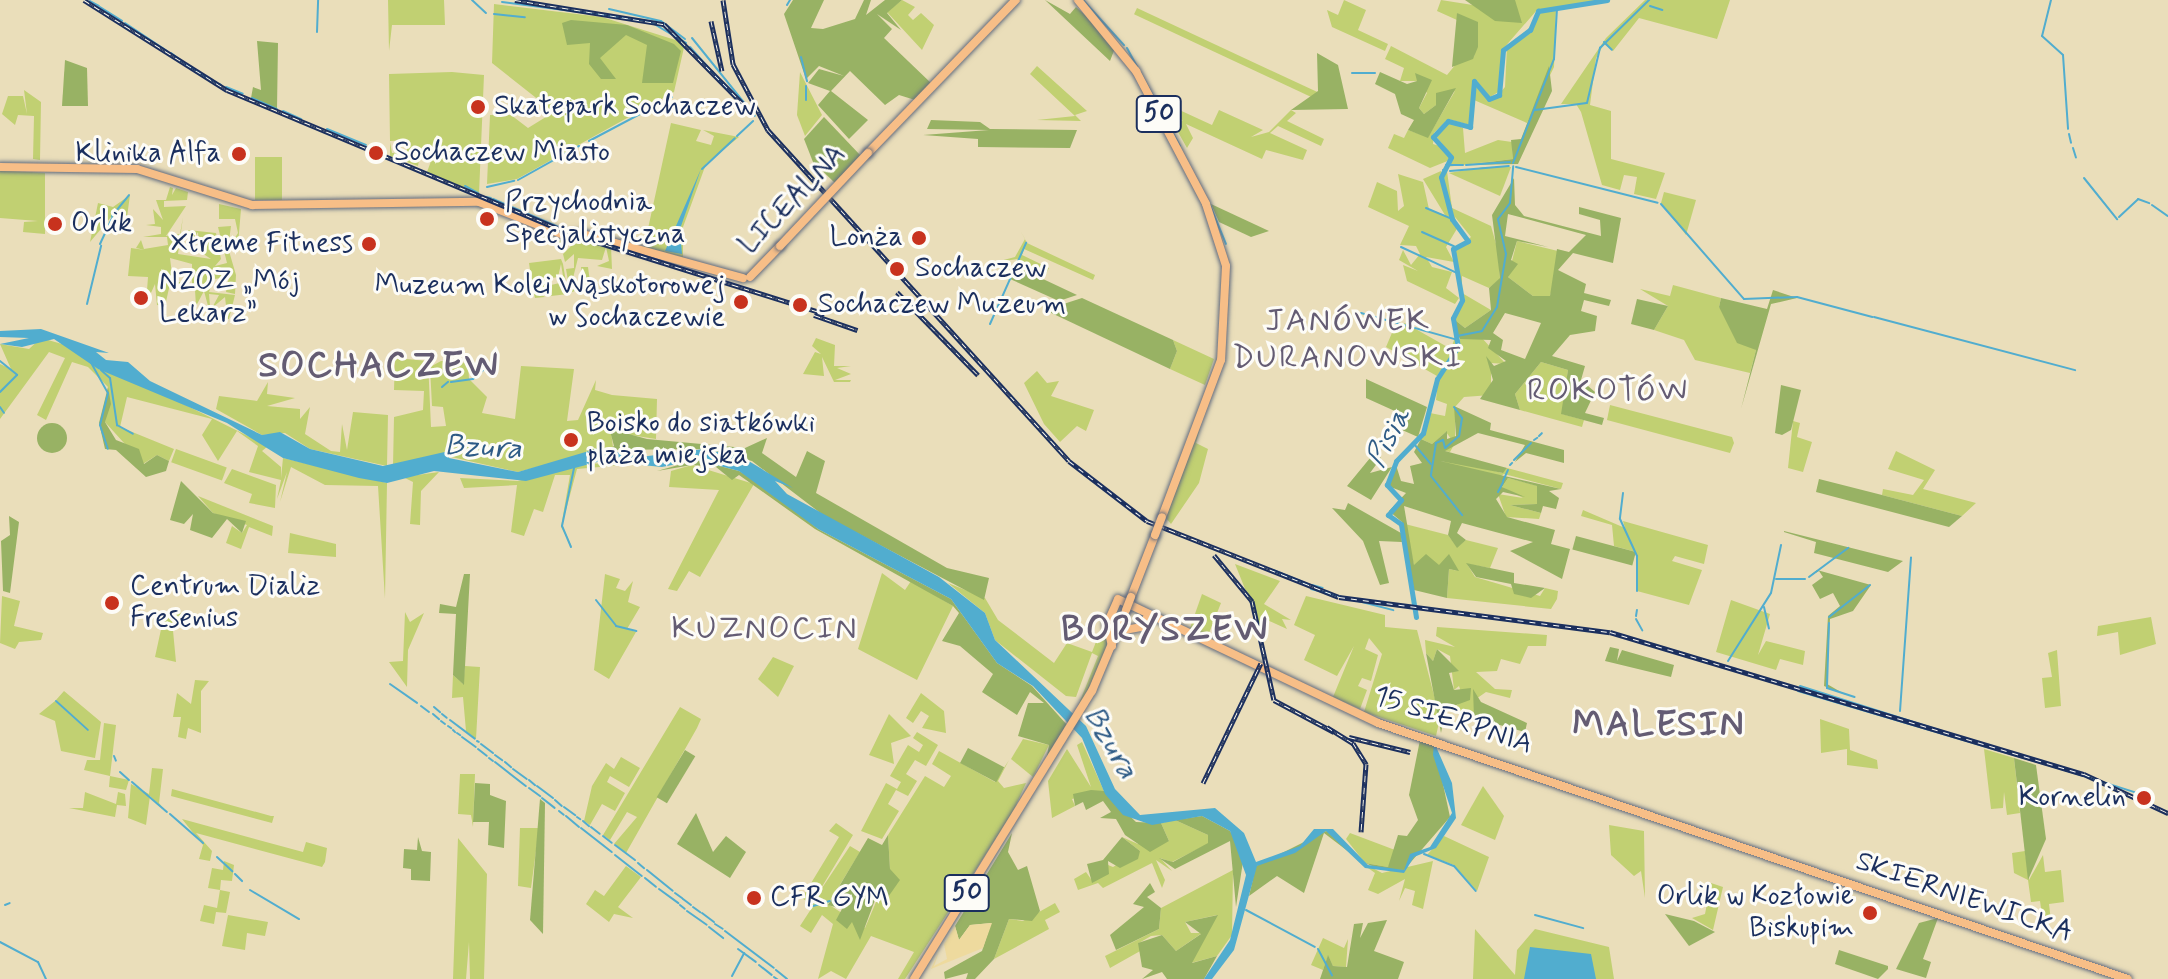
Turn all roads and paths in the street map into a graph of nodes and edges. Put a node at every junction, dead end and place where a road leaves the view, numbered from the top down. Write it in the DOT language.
graph roads {
  1 [pos="1016,0"];
  2 [pos="1078,0"];
  3 [pos="0,167"];
  4 [pos="1123,605"];
  5 [pos="1148,617"];
  6 [pos="1125,626"];
  7 [pos="1108,629"];
  8 [pos="1112,646"];
  9 [pos="1785,859"];
  10 [pos="914,979"];
  11 [pos="2128,979"];
  1 -- 3 [label="main road, LICEALNA, bridge"];
  2 -- 4 [label="main road, 50, bridge"];
  4 -- 5 [label="main road, 15 SIERPNIA"];
  4 -- 6 [label="main road, 50"];
  4 -- 7 [label="main road"];
  5 -- 6 [label="main road"];
  5 -- 9 [label="main road, 15 SIERPNIA"];
  6 -- 7 [label="main road"];
  6 -- 8 [label="main road, 50"];
  7 -- 8 [label="main road"];
  8 -- 10 [label="main road, 50"];
  9 -- 11 [label="main road, SKIERNIEWICKA"];
}
